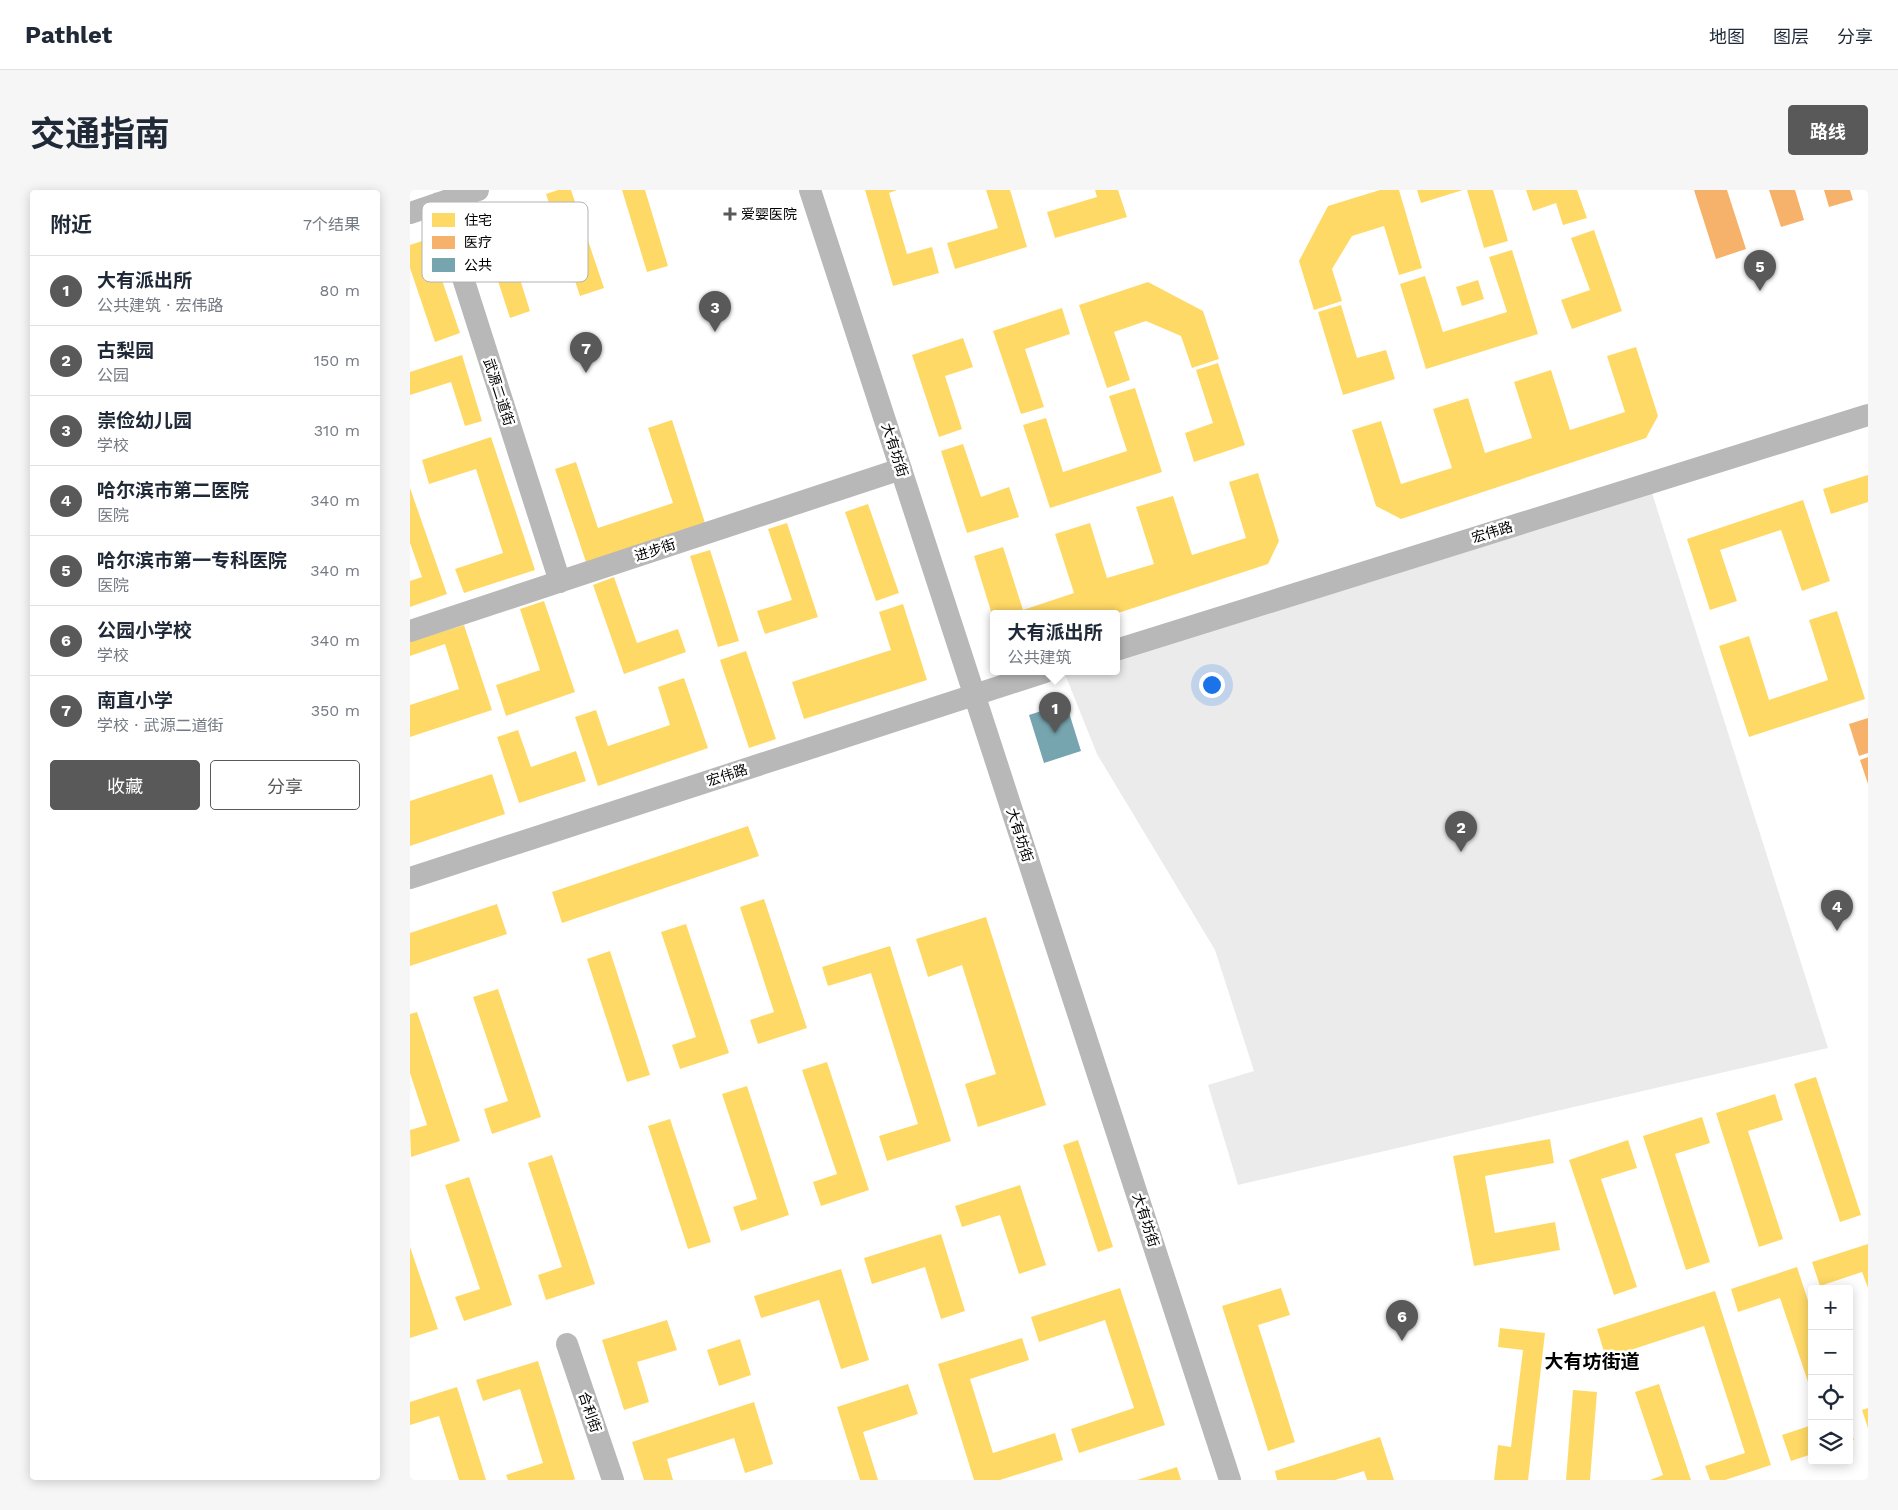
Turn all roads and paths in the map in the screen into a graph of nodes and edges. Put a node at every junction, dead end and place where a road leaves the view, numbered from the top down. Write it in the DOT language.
graph roads {
  1 [pos="478,190"];
  2 [pos="810,190"];
  3 [pos="442,202"];
  4 [pos="422,209"];
  5 [pos="410,213"];
  6 [pos="464,282"];
  7 [pos="1868,415"];
  8 [pos="901,468"];
  9 [pos="560,582"];
  10 [pos="410,631"];
  11 [pos="1120,649"];
  12 [pos="1035,675"];
  13 [pos="974,694"];
  14 [pos="410,878"];
  15 [pos="567,1344"];
  16 [pos="613,1480"];
  17 [pos="1230,1480"];
  1 -- 3 [label="main road"];
  2 -- 8 [label="main road, 大有坊街"];
  4 -- 5 [label="main road"];
  6 -- 9 [label="main road, 武源二道街"];
  7 -- 11 [label="main road, 宏伟路"];
  8 -- 9 [label="main road, 进步街"];
  8 -- 13 [label="main road, 大有坊街"];
  9 -- 10 [label="main road, 进步街"];
  12 -- 13 [label="main road, 宏伟路"];
  13 -- 14 [label="main road, 宏伟路"];
  13 -- 17 [label="main road, 大有坊街"];
  15 -- 16 [label="main road, 合利街"];
}
